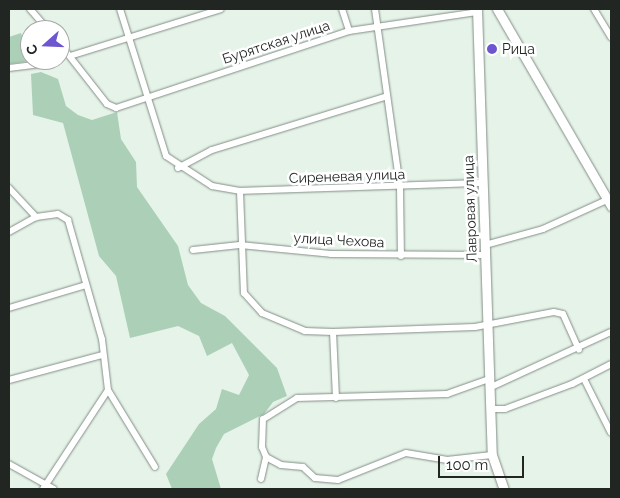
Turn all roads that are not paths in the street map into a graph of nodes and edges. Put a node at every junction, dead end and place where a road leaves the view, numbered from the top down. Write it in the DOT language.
graph roads {
  1 [pos="30,9"];
  2 [pos="120,9"];
  3 [pos="221,9"];
  4 [pos="342,9"];
  5 [pos="375,9"];
  6 [pos="498,9"];
  7 [pos="594,9"];
  8 [pos="477,10"];
  9 [pos="39,20"];
  10 [pos="378,25"];
  11 [pos="350,31"];
  12 [pos="130,37"];
  13 [pos="611,37"];
  14 [pos="70,56"];
  15 [pos="150,95"];
  16 [pos="387,96"];
  17 [pos="178,168"];
  18 [pos="482,183"];
  19 [pos="400,187"];
  20 [pos="9,188"];
  21 [pos="240,192"];
  22 [pos="609,203"];
  23 [pos="36,217"];
  24 [pos="9,232"];
  25 [pos="240,245"];
  26 [pos="485,245"];
  27 [pos="193,250"];
  28 [pos="485,255"];
  29 [pos="401,256"];
  30 [pos="86,285"];
  31 [pos="9,308"];
  32 [pos="487,324"];
  33 [pos="333,332"];
  34 [pos="611,332"];
  35 [pos="579,350"];
  36 [pos="102,355"];
  37 [pos="611,364"];
  38 [pos="584,379"];
  39 [pos="9,380"];
  40 [pos="489,384"];
  41 [pos="108,390"];
  42 [pos="336,398"];
  43 [pos="490,409"];
  44 [pos="611,433"];
  45 [pos="492,455"];
  46 [pos="266,457"];
  47 [pos="9,464"];
  48 [pos="155,468"];
  49 [pos="261,479"];
  50 [pos="45,487"];
  51 [pos="54,489"];
  52 [pos="504,489"];
  1 -- 9 [label="street"];
  2 -- 12 [label="street"];
  3 -- 12 [label="street"];
  4 -- 11 [label="street"];
  5 -- 10 [label="street"];
  6 -- 22 [label="street"];
  7 -- 13 [label="street"];
  8 -- 10 [label="street, Бурятская улица"];
  8 -- 18 [label="street, Лавровая улица"];
  10 -- 11 [label="street, Бурятская улица"];
  10 -- 16 [label="street"];
  11 -- 15 [label="street, Бурятская улица"];
  12 -- 14 [label="street"];
  12 -- 15 [label="street"];
  14 -- 15 [label="street, Бурятская улица"];
  15 -- 17 [label="street"];
  16 -- 17 [label="street"];
  16 -- 19 [label="street"];
  17 -- 21 [label="street, Сиреневая улица"];
  18 -- 19 [label="street, Сиреневая улица"];
  18 -- 26 [label="street, Лавровая улица"];
  19 -- 21 [label="street, Сиреневая улица"];
  19 -- 29 [label="street"];
  20 -- 23 [label="street"];
  21 -- 25 [label="street"];
  22 -- 26 [label="street"];
  23 -- 24 [label="street"];
  23 -- 30 [label="street"];
  25 -- 27 [label="street, улица Чехова"];
  25 -- 29 [label="street, улица Чехова"];
  25 -- 33 [label="street"];
  26 -- 28 [label="street, Лавровая улица"];
  28 -- 29 [label="street, улица Чехова"];
  28 -- 32 [label="street, Лавровая улица"];
  30 -- 31 [label="street"];
  30 -- 36 [label="street"];
  32 -- 33 [label="street"];
  32 -- 35 [label="street"];
  32 -- 40 [label="street, Лавровая улица"];
  33 -- 42 [label="street"];
  34 -- 35 [label="street"];
  35 -- 40 [label="street"];
  36 -- 39 [label="street"];
  36 -- 41 [label="street"];
  37 -- 38 [label="street"];
  38 -- 43 [label="street"];
  38 -- 44 [label="street"];
  40 -- 42 [label="street"];
  40 -- 43 [label="street, Лавровая улица"];
  41 -- 48 [label="street"];
  41 -- 50 [label="street"];
  42 -- 46 [label="street"];
  43 -- 45 [label="street, Лавровая улица"];
  45 -- 46 [label="street"];
  45 -- 52 [label="street, Лавровая улица"];
  46 -- 49 [label="street"];
  47 -- 50 [label="street"];
  50 -- 51 [label="street"];
}
